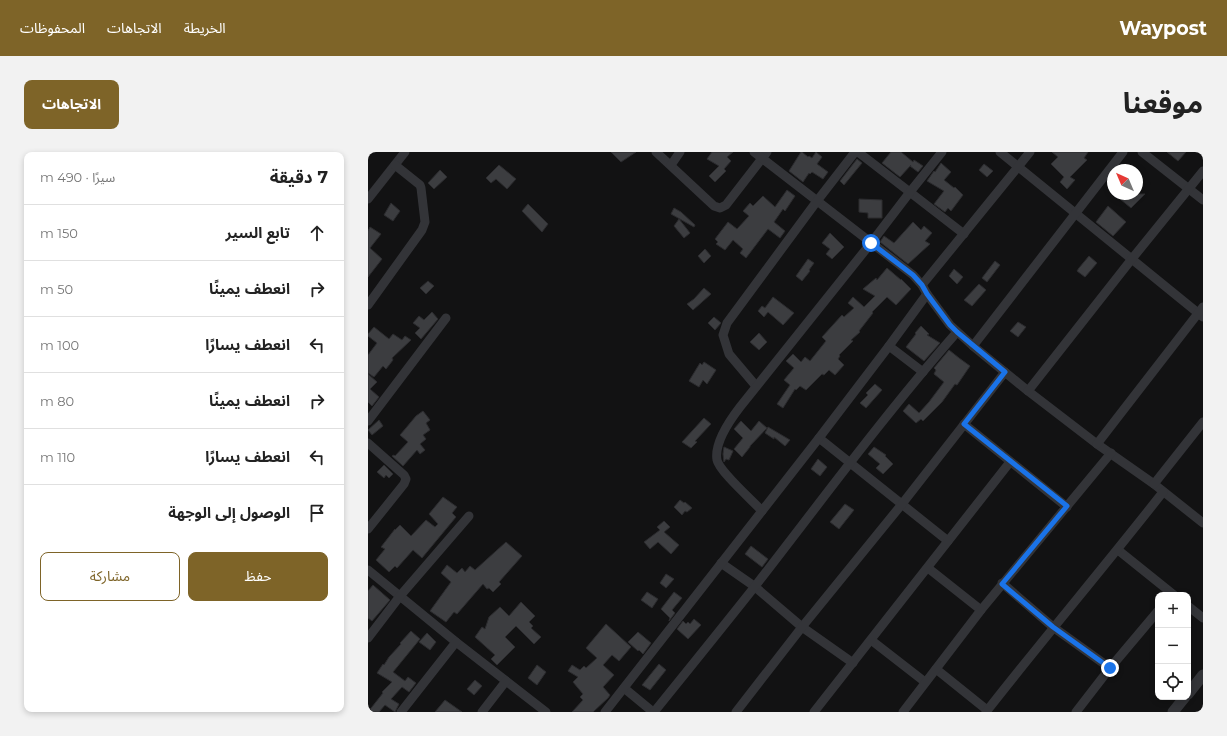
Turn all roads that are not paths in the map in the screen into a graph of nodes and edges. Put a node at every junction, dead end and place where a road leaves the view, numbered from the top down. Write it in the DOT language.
graph roads {
  1 [pos="405,152"];
  2 [pos="656,152"];
  3 [pos="680,152"];
  4 [pos="754,152"];
  5 [pos="857,152"];
  6 [pos="942,152"];
  7 [pos="1000,152"];
  8 [pos="1030,152"];
  9 [pos="1123,152"];
  10 [pos="1142,152"];
  11 [pos="764,155"];
  12 [pos="395,165"];
  13 [pos="671,166"];
  14 [pos="1018,168"];
  15 [pos="1203,171"];
  16 [pos="1188,189"];
  17 [pos="910,192"];
  18 [pos="368,199"];
  19 [pos="1203,200"];
  20 [pos="817,202"];
  21 [pos="1075,213"];
  22 [pos="964,234"];
  23 [pos="871,243"];
  24 [pos="1131,260"];
  25 [pos="922,285"];
  26 [pos="927,294"];
  27 [pos="368,305"];
  28 [pos="1201,312"];
  29 [pos="446,318"];
  30 [pos="957,332"];
  31 [pos="889,346"];
  32 [pos="973,346"];
  33 [pos="922,372"];
  34 [pos="1005,372"];
  35 [pos="756,386"];
  36 [pos="1028,391"];
  37 [pos="368,421"];
  38 [pos="1203,422"];
  39 [pos="964,424"];
  40 [pos="819,438"];
  41 [pos="368,443"];
  42 [pos="1097,444"];
  43 [pos="1110,453"];
  44 [pos="850,462"];
  45 [pos="1010,462"];
  46 [pos="1154,484"];
  47 [pos="1163,492"];
  48 [pos="902,504"];
  49 [pos="1067,506"];
  50 [pos="762,510"];
  51 [pos="469,516"];
  52 [pos="1203,523"];
  53 [pos="368,529"];
  54 [pos="948,541"];
  55 [pos="1118,550"];
  56 [pos="721,563"];
  57 [pos="928,568"];
  58 [pos="368,570"];
  59 [pos="1002,584"];
  60 [pos="754,586"];
  61 [pos="1169,592"];
  62 [pos="400,596"];
  63 [pos="1191,608"];
  64 [pos="981,610"];
  65 [pos="1155,615"];
  66 [pos="1203,618"];
  67 [pos="802,627"];
  68 [pos="1053,627"];
  69 [pos="368,638"];
  70 [pos="871,640"];
  71 [pos="456,642"];
  72 [pos="852,663"];
  73 [pos="1110,668"];
  74 [pos="936,669"];
  75 [pos="1203,675"];
  76 [pos="506,681"];
  77 [pos="925,682"];
  78 [pos="624,688"];
  79 [pos="1191,690"];
  80 [pos="1183,700"];
  81 [pos="1078,709"];
  82 [pos="741,710"];
  83 [pos="1178,710"];
  84 [pos="986,711"];
  85 [pos="401,712"];
  86 [pos="482,712"];
  87 [pos="546,712"];
  88 [pos="605,712"];
  89 [pos="653,712"];
  90 [pos="814,712"];
  91 [pos="903,712"];
  92 [pos="1088,712"];
  1 -- 12 [label="street"];
  2 -- 13 [label="street"];
  3 -- 13 [label="street"];
  4 -- 11 [label="street"];
  5 -- 17 [label="street"];
  5 -- 20 [label="street"];
  6 -- 17 [label="street"];
  7 -- 14 [label="street"];
  8 -- 14 [label="street"];
  9 -- 21 [label="street"];
  10 -- 16 [label="street"];
  11 -- 13 [label="street"];
  11 -- 20 [label="street"];
  12 -- 18 [label="street"];
  12 -- 27 [label="street"];
  14 -- 21 [label="street"];
  14 -- 22 [label="street"];
  15 -- 16 [label="street"];
  16 -- 19 [label="street"];
  16 -- 24 [label="street"];
  17 -- 22 [label="street"];
  17 -- 23 [label="street"];
  20 -- 23 [label="street"];
  20 -- 35 [label="street"];
  21 -- 24 [label="street"];
  21 -- 32 [label="street"];
  22 -- 25 [label="street"];
  23 -- 25 [label="street"];
  23 -- 35 [label="street"];
  24 -- 28 [label="street"];
  24 -- 36 [label="street"];
  25 -- 26 [label="street"];
  26 -- 30 [label="street"];
  26 -- 31 [label="street"];
  28 -- 42 [label="street"];
  29 -- 37 [label="street"];
  30 -- 32 [label="street"];
  30 -- 33 [label="street"];
  31 -- 33 [label="street"];
  31 -- 40 [label="street"];
  32 -- 34 [label="street"];
  33 -- 44 [label="street"];
  34 -- 36 [label="street"];
  34 -- 39 [label="street"];
  35 -- 50 [label="street"];
  36 -- 42 [label="street"];
  38 -- 46 [label="street"];
  39 -- 45 [label="street"];
  39 -- 48 [label="street"];
  40 -- 44 [label="street"];
  40 -- 50 [label="street"];
  41 -- 53 [label="street"];
  42 -- 43 [label="street"];
  43 -- 46 [label="street"];
  43 -- 49 [label="street"];
  44 -- 48 [label="street"];
  44 -- 60 [label="street"];
  45 -- 49 [label="street"];
  45 -- 54 [label="street"];
  46 -- 47 [label="street"];
  47 -- 52 [label="street"];
  47 -- 55 [label="street"];
  48 -- 54 [label="street"];
  48 -- 67 [label="street"];
  49 -- 59 [label="street"];
  50 -- 56 [label="street"];
  51 -- 62 [label="street"];
  54 -- 57 [label="street"];
  55 -- 61 [label="street"];
  55 -- 68 [label="street"];
  56 -- 60 [label="street"];
  56 -- 78 [label="street"];
  57 -- 64 [label="street"];
  57 -- 70 [label="street"];
  58 -- 62 [label="street"];
  59 -- 64 [label="street"];
  59 -- 68 [label="street"];
  60 -- 67 [label="street"];
  60 -- 89 [label="street"];
  62 -- 69 [label="street"];
  62 -- 71 [label="street"];
  63 -- 66 [label="street"];
  64 -- 74 [label="street"];
  65 -- 73 [label="street"];
  67 -- 72 [label="street"];
  67 -- 82 [label="street"];
  68 -- 73 [label="street"];
  68 -- 84 [label="street"];
  70 -- 72 [label="street"];
  70 -- 77 [label="street"];
  71 -- 76 [label="street"];
  71 -- 85 [label="street"];
  72 -- 90 [label="street"];
  73 -- 81 [label="street"];
  74 -- 77 [label="street"];
  74 -- 84 [label="street"];
  75 -- 79 [label="street"];
  76 -- 86 [label="street"];
  76 -- 87 [label="street"];
  77 -- 91 [label="street"];
  78 -- 88 [label="street"];
  78 -- 89 [label="street"];
  80 -- 83 [label="street"];
  81 -- 92 [label="street"];
}
